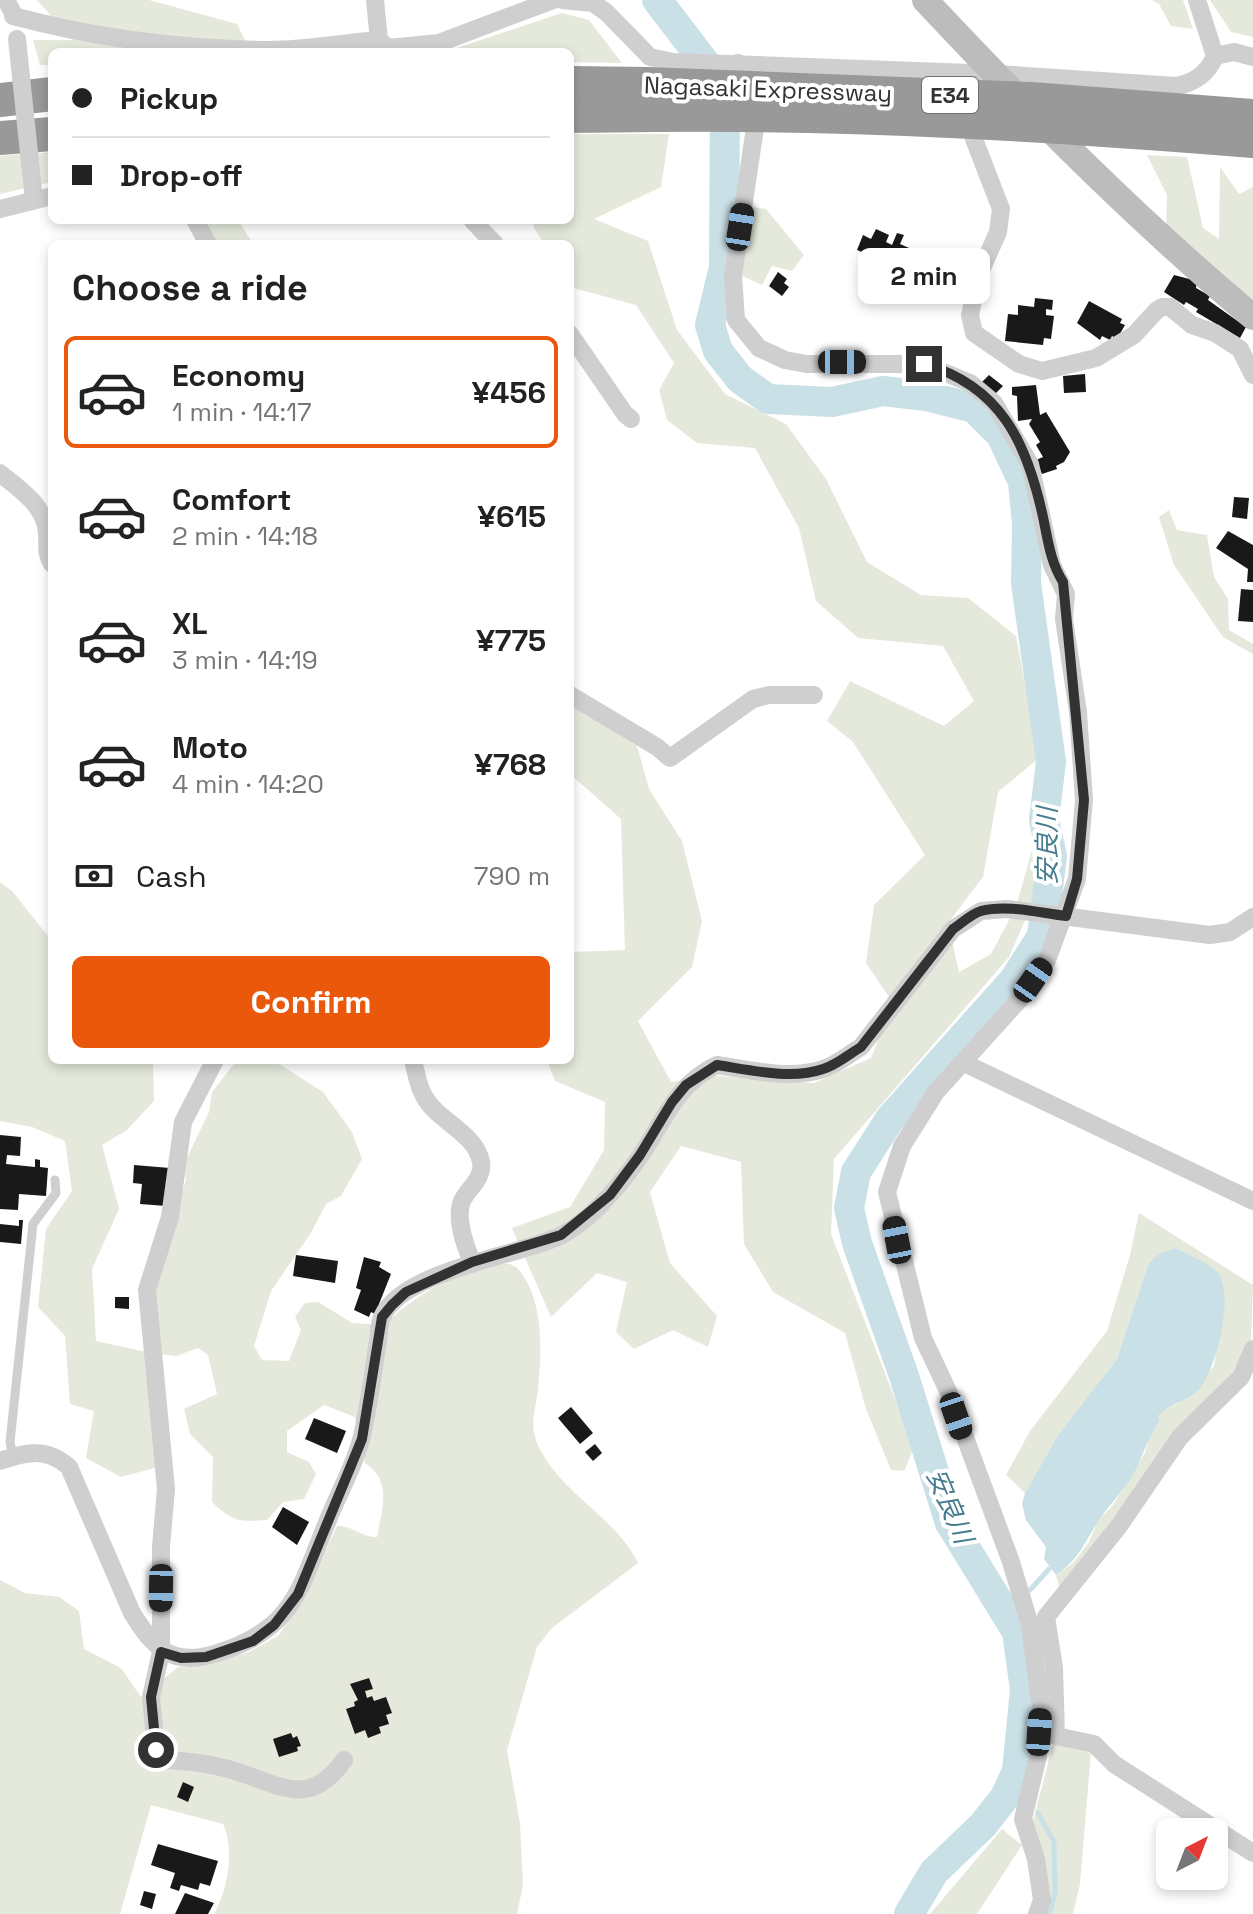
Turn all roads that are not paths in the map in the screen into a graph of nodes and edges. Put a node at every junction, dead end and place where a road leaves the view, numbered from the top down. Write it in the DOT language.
graph roads {
  1 [pos="375,0"];
  2 [pos="553,0"];
  3 [pos="562,0"];
  4 [pos="925,0"];
  5 [pos="1197,0"];
  6 [pos="11,7"];
  7 [pos="385,47"];
  8 [pos="246,48"];
  9 [pos="322,48"];
  10 [pos="1215,56"];
  11 [pos="1253,57"];
  12 [pos="738,63"];
  13 [pos="998,74"];
  14 [pos="0,84"];
  15 [pos="574,84"];
  16 [pos="48,85"];
  17 [pos="48,94"];
  18 [pos="652,99"];
  19 [pos="0,100"];
  20 [pos="574,115"];
  21 [pos="1253,116"];
  22 [pos="48,134"];
  23 [pos="0,138"];
  24 [pos="974,139"];
  25 [pos="1253,141"];
  26 [pos="32,196"];
  27 [pos="48,196"];
  28 [pos="0,209"];
  29 [pos="476,224"];
  30 [pos="491,240"];
  31 [pos="1253,317"];
  32 [pos="1246,342"];
  33 [pos="574,343"];
  34 [pos="1253,375"];
  35 [pos="631,419"];
  36 [pos="0,473"];
  37 [pos="48,558"];
  38 [pos="814,695"];
  39 [pos="574,697"];
  40 [pos="1066,916"];
  41 [pos="1253,917"];
  42 [pos="964,1063"];
  43 [pos="213,1064"];
  44 [pos="414,1064"];
  45 [pos="55,1180"];
  46 [pos="1253,1201"];
  47 [pos="472,1262"];
  48 [pos="1253,1349"];
  49 [pos="6,1459"];
  50 [pos="161,1652"];
  51 [pos="344,1760"];
  52 [pos="1253,1853"];
  53 [pos="1037,1914"];
  1 -- 7 [label="street"];
  2 -- 7 [label="street"];
  3 -- 12 [label="street"];
  4 -- 13 [label="street"];
  5 -- 10 [label="street"];
  6 -- 8 [label="street"];
  6 -- 26 [label="street, bridge"];
  7 -- 9 [label="street"];
  10 -- 11 [label="street"];
  10 -- 13 [label="street"];
  12 -- 13 [label="street"];
  12 -- 40 [label="street"];
  13 -- 31 [label="street"];
  14 -- 16 [label="highway"];
  15 -- 18 [label="highway, Nagasaki Expressway / E34"];
  17 -- 19 [label="highway"];
  18 -- 20 [label="highway, Nagasaki Expressway / E34"];
  18 -- 21 [label="highway, Nagasaki Expressway / E34, bridge"];
  18 -- 25 [label="highway, Nagasaki Expressway / E34, bridge"];
  22 -- 23 [label="highway"];
  24 -- 32 [label="street"];
  26 -- 27 [label="street"];
  26 -- 28 [label="street"];
  29 -- 30 [label="street"];
  32 -- 34 [label="street"];
  33 -- 35 [label="street"];
  36 -- 37 [label="street"];
  38 -- 39 [label="street"];
  40 -- 41 [label="street"];
  40 -- 42 [label="street"];
  40 -- 47 [label="street"];
  42 -- 46 [label="street"];
  42 -- 53 [label="street"];
  43 -- 50 [label="street"];
  44 -- 47 [label="street"];
  45 -- 49 [label="lane"];
  47 -- 50 [label="street"];
  48 -- 52 [label="street"];
  49 -- 50 [label="street"];
  50 -- 51 [label="street"];
}
